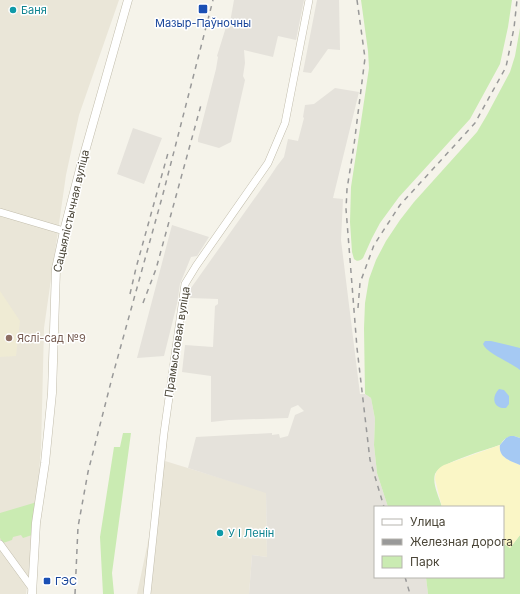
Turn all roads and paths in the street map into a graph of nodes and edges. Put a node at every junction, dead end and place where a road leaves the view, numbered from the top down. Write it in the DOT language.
graph roads {
  1 [pos="128,0"];
  2 [pos="309,0"];
  3 [pos="0,212"];
  4 [pos="64,232"];
  5 [pos="0,544"];
  6 [pos="32,591"];
  7 [pos="147,594"];
  1 -- 4 [label="street, Сацыялістычная вуліца"];
  2 -- 7 [label="street, Прамысловая вуліца"];
  3 -- 4 [label="street"];
  4 -- 6 [label="street, Сацыялістычная вуліца"];
  5 -- 6 [label="street"];
}
